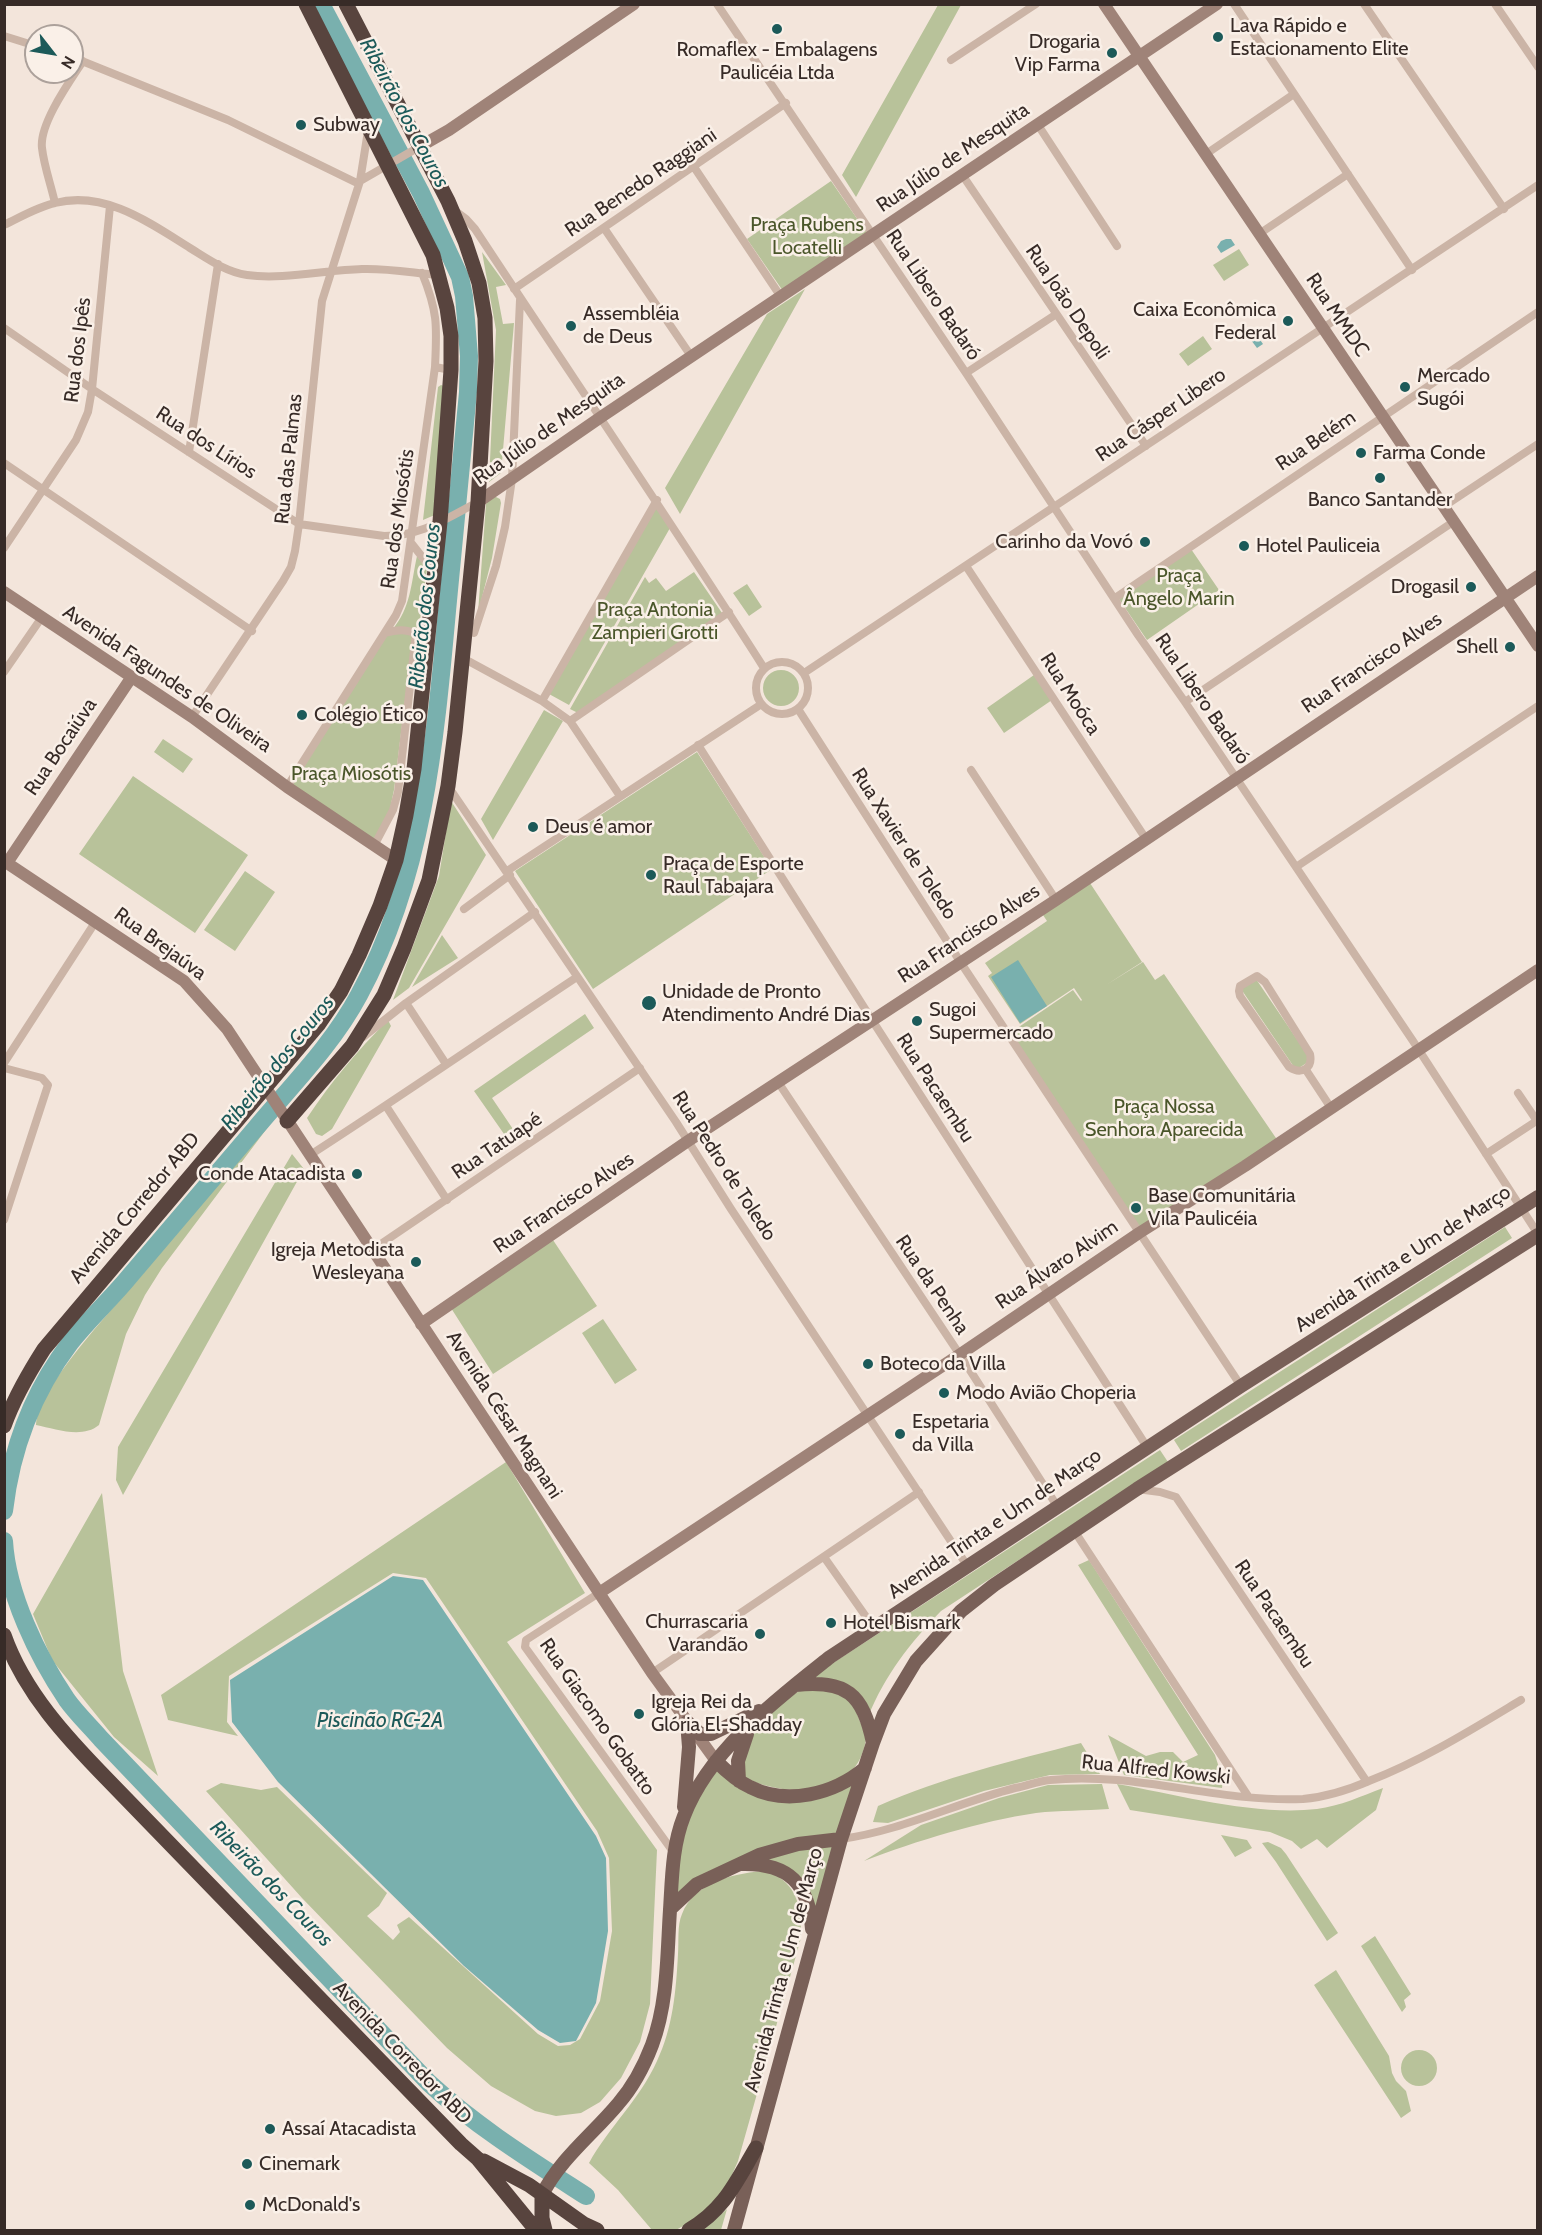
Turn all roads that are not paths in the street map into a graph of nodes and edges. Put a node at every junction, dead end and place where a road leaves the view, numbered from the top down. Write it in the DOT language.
graph roads {
  1 [pos="306,4"];
  2 [pos="346,4"];
  3 [pos="634,4"];
  4 [pos="717,4"];
  5 [pos="1036,4"];
  6 [pos="1104,4"];
  7 [pos="1217,4"];
  8 [pos="1234,4"];
  9 [pos="1364,4"];
  10 [pos="1495,4"];
  11 [pos="4,36"];
  12 [pos="24,42"];
  13 [pos="1141,57"];
  14 [pos="951,60"];
  15 [pos="84,61"];
  16 [pos="1538,67"];
  17 [pos="70,84"];
  18 [pos="1294,94"];
  19 [pos="786,103"];
  20 [pos="1038,125"];
  21 [pos="369,126"];
  22 [pos="416,149"];
  23 [pos="1206,154"];
  24 [pos="391,163"];
  25 [pos="694,166"];
  26 [pos="1348,174"];
  27 [pos="963,176"];
  28 [pos="360,182"];
  29 [pos="1538,185"];
  30 [pos="55,203"];
  31 [pos="110,206"];
  32 [pos="451,208"];
  33 [pos="1504,209"];
  34 [pos="4,225"];
  35 [pos="604,228"];
  36 [pos="1258,234"];
  37 [pos="874,235"];
  38 [pos="1117,246"];
  39 [pos="218,264"];
  40 [pos="1412,270"];
  41 [pos="331,272"];
  42 [pos="422,273"];
  43 [pos="439,275"];
  44 [pos="514,289"];
  45 [pos="781,297"];
  46 [pos="520,299"];
  47 [pos="1538,312"];
  48 [pos="1055,315"];
  49 [pos="4,328"];
  50 [pos="1322,328"];
  51 [pos="691,356"];
  52 [pos="435,367"];
  53 [pos="452,370"];
  54 [pos="966,373"];
  55 [pos="92,389"];
  56 [pos="600,417"];
  57 [pos="1382,417"];
  58 [pos="1538,444"];
  59 [pos="1146,446"];
  60 [pos="189,452"];
  61 [pos="4,464"];
  62 [pos="512,479"];
  63 [pos="43,489"];
  64 [pos="657,500"];
  65 [pos="474,504"];
  66 [pos="1443,507"];
  67 [pos="1053,508"];
  68 [pos="445,520"];
  69 [pos="1453,522"];
  70 [pos="299,524"];
  71 [pos="413,534"];
  72 [pos="412,544"];
  73 [pos="4,548"];
  74 [pos="966,566"];
  75 [pos="435,573"];
  76 [pos="1538,576"];
  77 [pos="4,592"];
  78 [pos="1115,598"];
  79 [pos="1505,598"];
  80 [pos="729,612"];
  81 [pos="42,617"];
  82 [pos="252,631"];
  83 [pos="385,633"];
  84 [pos="474,633"];
  85 [pos="423,639"];
  86 [pos="1538,646"];
  87 [pos="461,657"];
  88 [pos="412,665"];
  89 [pos="764,668"];
  90 [pos="4,672"];
  91 [pos="804,674"];
  92 [pos="130,678"];
  93 [pos="542,701"];
  94 [pos="1185,702"];
  95 [pos="760,705"];
  96 [pos="1538,706"];
  97 [pos="798,709"];
  98 [pos="192,717"];
  99 [pos="570,721"];
  100 [pos="698,745"];
  101 [pos="970,770"];
  102 [pos="1236,778"];
  103 [pos="447,786"];
  104 [pos="287,787"];
  105 [pos="620,796"];
  106 [pos="1146,839"];
  107 [pos="375,844"];
  108 [pos="396,860"];
  109 [pos="5,864"];
  110 [pos="1296,867"];
  111 [pos="508,873"];
  112 [pos="1056,900"];
  113 [pos="464,909"];
  114 [pos="535,912"];
  115 [pos="96,921"];
  116 [pos="961,963"];
  117 [pos="1538,970"];
  118 [pos="577,977"];
  119 [pos="406,1003"];
  120 [pos="872,1020"];
  121 [pos="352,1046"];
  122 [pos="1419,1050"];
  123 [pos="4,1063"];
  124 [pos="446,1064"];
  125 [pos="4,1068"];
  126 [pos="640,1068"];
  127 [pos="1306,1070"];
  128 [pos="778,1082"];
  129 [pos="268,1089"];
  130 [pos="1518,1093"];
  131 [pos="386,1106"];
  132 [pos="1331,1108"];
  133 [pos="285,1118"];
  134 [pos="1537,1121"];
  135 [pos="688,1141"];
  136 [pos="1485,1154"];
  137 [pos="310,1155"];
  138 [pos="1538,1197"];
  139 [pos="447,1200"];
  140 [pos="1520,1208"];
  141 [pos="4,1220"];
  142 [pos="1139,1233"];
  143 [pos="1538,1234"];
  144 [pos="372,1250"];
  145 [pos="1048,1294"];
  146 [pos="421,1324"];
  147 [pos="959,1355"];
  148 [pos="1241,1386"];
  149 [pos="868,1415"];
  150 [pos="5,1423"];
  151 [pos="1147,1447"];
  152 [pos="1137,1489"];
  153 [pos="919,1492"];
  154 [pos="1057,1506"];
  155 [pos="1075,1532"];
  156 [pos="824,1557"];
  157 [pos="968,1567"];
  158 [pos="599,1593"];
  159 [pos="874,1628"];
  160 [pos="6,1642"];
  161 [pos="652,1673"];
  162 [pos="795,1685"];
  163 [pos="1521,1700"];
  164 [pos="774,1703"];
  165 [pos="687,1722"];
  166 [pos="751,1725"];
  167 [pos="873,1743"];
  168 [pos="716,1761"];
  169 [pos="865,1768"];
  170 [pos="739,1781"];
  171 [pos="1367,1782"];
  172 [pos="1248,1796"];
  173 [pos="683,1816"];
  174 [pos="841,1839"];
  175 [pos="674,1853"];
  176 [pos="737,1864"];
  177 [pos="670,1909"];
  178 [pos="813,1938"];
  179 [pos="756,2148"];
  180 [pos="478,2158"];
  181 [pos="544,2191"];
  182 [pos="536,2230"];
  183 [pos="545,2230"];
  184 [pos="597,2230"];
  185 [pos="688,2230"];
  186 [pos="734,2230"];
  1 -- 21 [label="highway, Avenida Corredor ABD"];
  2 -- 22 [label="highway"];
  3 -- 22 [label="street"];
  4 -- 19 [label="street, Rua Libero Badaró"];
  5 -- 14 [label="street"];
  6 -- 13 [label="street, Rua MMDC"];
  7 -- 13 [label="street, Rua Júlio de Mesquita"];
  8 -- 18 [label="street"];
  9 -- 33 [label="street"];
  10 -- 16 [label="street"];
  11 -- 12 [label="street"];
  13 -- 20 [label="street, Rua Júlio de Mesquita"];
  13 -- 23 [label="street, Rua MMDC"];
  15 -- 28 [label="street"];
  17 -- 30 [label="street"];
  18 -- 23 [label="street"];
  18 -- 26 [label="street"];
  19 -- 25 [label="street, Rua Benedo Raggiani"];
  19 -- 37 [label="street, Rua Libero Badaró"];
  20 -- 27 [label="street, Rua Júlio de Mesquita"];
  20 -- 38 [label="street"];
  21 -- 24 [label="highway, Avenida Corredor ABD"];
  21 -- 28 [label="street, Rua das Palmas"];
  22 -- 24 [label="street"];
  22 -- 32 [label="highway"];
  23 -- 36 [label="street, Rua MMDC"];
  24 -- 28 [label="street"];
  24 -- 43 [label="highway, Avenida Corredor ABD"];
  25 -- 35 [label="street, Rua Benedo Raggiani"];
  25 -- 45 [label="street"];
  26 -- 36 [label="street"];
  26 -- 40 [label="street"];
  27 -- 37 [label="street, Rua Júlio de Mesquita"];
  27 -- 48 [label="street, Rua João Depoli"];
  28 -- 41 [label="street, Rua das Palmas"];
  29 -- 33 [label="street, Rua Cásper Libero"];
  30 -- 31 [label="street"];
  30 -- 34 [label="street"];
  31 -- 39 [label="street"];
  31 -- 55 [label="street, Rua dos Ipês"];
  32 -- 44 [label="street"];
  32 -- 65 [label="highway"];
  33 -- 40 [label="street, Rua Cásper Libero"];
  35 -- 44 [label="street, Rua Benedo Raggiani"];
  35 -- 51 [label="street"];
  36 -- 50 [label="street, Rua MMDC"];
  37 -- 45 [label="street, Rua Júlio de Mesquita"];
  37 -- 54 [label="street, Rua Libero Badaró"];
  39 -- 41 [label="street"];
  39 -- 60 [label="street"];
  40 -- 50 [label="street, Rua Cásper Libero"];
  41 -- 42 [label="street"];
  41 -- 70 [label="street, Rua das Palmas"];
  42 -- 43 [label="street"];
  42 -- 52 [label="street, Rua dos Miosótis"];
  43 -- 53 [label="highway, Avenida Corredor ABD"];
  44 -- 46 [label="street"];
  45 -- 51 [label="street, Rua Júlio de Mesquita"];
  46 -- 56 [label="street"];
  46 -- 62 [label="street"];
  47 -- 57 [label="street, Rua Belém"];
  48 -- 54 [label="street"];
  48 -- 59 [label="street, Rua João Depoli"];
  49 -- 55 [label="street, Rua dos Lírios"];
  50 -- 57 [label="street, Rua MMDC"];
  50 -- 59 [label="street, Rua Cásper Libero"];
  51 -- 56 [label="street, Rua Júlio de Mesquita"];
  52 -- 53 [label="street"];
  52 -- 71 [label="street, Rua dos Miosótis"];
  53 -- 68 [label="highway, Avenida Corredor ABD"];
  54 -- 67 [label="street, Rua Libero Badaró"];
  55 -- 60 [label="street, Rua dos Lírios"];
  55 -- 63 [label="street, Rua dos Ipês"];
  56 -- 62 [label="street, Rua Júlio de Mesquita"];
  56 -- 64 [label="street"];
  57 -- 66 [label="street, Rua MMDC"];
  57 -- 78 [label="street, Rua Belém"];
  58 -- 66 [label="street"];
  59 -- 67 [label="street, Rua Cásper Libero"];
  60 -- 70 [label="street, Rua dos Lírios"];
  61 -- 63 [label="street"];
  62 -- 65 [label="street, Rua Júlio de Mesquita"];
  62 -- 84 [label="street"];
  63 -- 73 [label="street, Rua dos Ipês"];
  63 -- 82 [label="street"];
  64 -- 80 [label="street"];
  64 -- 93 [label="street"];
  65 -- 68 [label="street, Rua Júlio de Mesquita"];
  65 -- 87 [label="highway"];
  66 -- 69 [label="street, Rua MMDC"];
  67 -- 74 [label="street, Rua Cásper Libero"];
  67 -- 78 [label="street, Rua Libero Badaró"];
  68 -- 71 [label="street, Rua dos Lírios"];
  68 -- 75 [label="highway, Avenida Corredor ABD"];
  69 -- 79 [label="street, Rua MMDC"];
  69 -- 94 [label="street"];
  70 -- 71 [label="street, Rua dos Lírios"];
  70 -- 82 [label="street, Rua das Palmas"];
  71 -- 72 [label="street, Rua dos Miosótis"];
  72 -- 75 [label="street"];
  72 -- 83 [label="street, Rua dos Miosótis"];
  74 -- 91 [label="street, Rua Cásper Libero"];
  74 -- 106 [label="street, Rua Moóca"];
  75 -- 85 [label="highway, Avenida Corredor ABD"];
  76 -- 79 [label="street, Rua Francisco Alves"];
  77 -- 81 [label="street, Avenida Fagundes de Oliveira"];
  78 -- 94 [label="street, Rua Libero Badaró"];
  79 -- 86 [label="street, Rua MMDC"];
  79 -- 102 [label="street, Rua Francisco Alves"];
  80 -- 89 [label="street"];
  80 -- 99 [label="street"];
  81 -- 90 [label="street"];
  81 -- 92 [label="street, Avenida Fagundes de Oliveira"];
  82 -- 98 [label="street, Rua das Palmas"];
  83 -- 85 [label="street"];
  83 -- 104 [label="street, Rua dos Miosótis"];
  85 -- 88 [label="street"];
  85 -- 88 [label="street"];
  85 -- 108 [label="highway, Avenida Corredor ABD"];
  87 -- 93 [label="street"];
  87 -- 103 [label="highway"];
  88 -- 107 [label="street"];
  89 -- 91 [label="street"];
  89 -- 95 [label="street"];
  91 -- 97 [label="street"];
  92 -- 98 [label="street, Avenida Fagundes de Oliveira"];
  92 -- 109 [label="street, Rua Bocaiúva"];
  93 -- 99 [label="street"];
  94 -- 102 [label="street, Rua Libero Badaró"];
  95 -- 97 [label="street"];
  95 -- 100 [label="street"];
  96 -- 110 [label="street"];
  97 -- 116 [label="street, Rua Xavier de Toledo"];
  98 -- 104 [label="street, Avenida Fagundes de Oliveira"];
  99 -- 105 [label="street"];
  100 -- 105 [label="street"];
  100 -- 120 [label="street, Rua Pacaembu"];
  101 -- 112 [label="street"];
  102 -- 106 [label="street, Rua Francisco Alves"];
  102 -- 110 [label="street, Rua Libero Badaró"];
  103 -- 111 [label="street, Rua Pedro de Toledo"];
  103 -- 121 [label="highway"];
  104 -- 107 [label="street, Avenida Fagundes de Oliveira"];
  105 -- 111 [label="street"];
  106 -- 112 [label="street, Rua Francisco Alves"];
  107 -- 108 [label="street, Avenida Fagundes de Oliveira"];
  108 -- 129 [label="highway, Avenida Corredor ABD"];
  109 -- 115 [label="street, Rua Brejaúva"];
  110 -- 122 [label="street, Rua Libero Badaró"];
  111 -- 113 [label="street"];
  111 -- 114 [label="street, Rua Pedro de Toledo"];
  112 -- 116 [label="street, Rua Francisco Alves"];
  114 -- 118 [label="street, Rua Pedro de Toledo"];
  114 -- 119 [label="street"];
  115 -- 123 [label="street"];
  115 -- 129 [label="street, Rua Brejaúva"];
  116 -- 120 [label="street, Rua Francisco Alves"];
  116 -- 142 [label="street, Rua Xavier de Toledo"];
  117 -- 122 [label="street, Rua Álvaro Alvim"];
  118 -- 124 [label="street"];
  118 -- 126 [label="street, Rua Pedro de Toledo"];
  119 -- 121 [label="street"];
  119 -- 124 [label="street"];
  120 -- 128 [label="street, Rua Francisco Alves"];
  120 -- 145 [label="street, Rua Pacaembu"];
  121 -- 133 [label="highway"];
  122 -- 132 [label="street, Rua Álvaro Alvim"];
  122 -- 136 [label="street, Rua Libero Badaró"];
  124 -- 131 [label="street"];
  125 -- 141 [label="street"];
  126 -- 135 [label="street, Rua Pedro de Toledo"];
  126 -- 139 [label="street, Rua Tatuapé"];
  127 -- 127 [label="street"];
  127 -- 132 [label="street"];
  128 -- 135 [label="street, Rua Francisco Alves"];
  128 -- 147 [label="street, Rua da Penha"];
  129 -- 133 [label="street, Avenida César Magnani"];
  129 -- 150 [label="highway, Avenida Corredor ABD"];
  130 -- 134 [label="street"];
  131 -- 137 [label="street"];
  131 -- 139 [label="street"];
  132 -- 142 [label="street, Rua Álvaro Alvim"];
  133 -- 137 [label="street, Avenida César Magnani"];
  134 -- 136 [label="street"];
  135 -- 146 [label="street, Rua Francisco Alves"];
  135 -- 149 [label="street, Rua Pedro de Toledo"];
  136 -- 140 [label="street, Rua Libero Badaró"];
  137 -- 144 [label="street, Avenida César Magnani"];
  138 -- 140 [label="main road, Avenida Trinta e Um de Março"];
  139 -- 144 [label="street, Rua Tatuapé"];
  140 -- 143 [label="street, Rua Libero Badaró"];
  140 -- 148 [label="main road, Avenida Trinta e Um de Março"];
  142 -- 145 [label="street, Rua Álvaro Alvim"];
  142 -- 148 [label="street, Rua Xavier de Toledo"];
  143 -- 152 [label="main road, Avenida Trinta e Um de Março"];
  144 -- 146 [label="street, Avenida César Magnani"];
  145 -- 147 [label="street, Rua Álvaro Alvim"];
  145 -- 151 [label="street, Rua Pacaembu"];
  146 -- 158 [label="street, Avenida César Magnani"];
  147 -- 149 [label="street, Rua Álvaro Alvim"];
  147 -- 154 [label="street, Rua da Penha"];
  148 -- 151 [label="main road, Avenida Trinta e Um de Março"];
  149 -- 153 [label="street, Rua Pedro de Toledo"];
  149 -- 158 [label="street, Rua Álvaro Alvim"];
  151 -- 154 [label="main road, Avenida Trinta e Um de Março"];
  152 -- 155 [label="main road, Avenida Trinta e Um de Março"];
  152 -- 171 [label="street, Rua Pacaembu"];
  153 -- 156 [label="street"];
  153 -- 157 [label="street, Rua Pedro de Toledo"];
  154 -- 157 [label="main road, Avenida Trinta e Um de Março"];
  155 -- 167 [label="main road, Avenida Trinta e Um de Março"];
  155 -- 172 [label="street"];
  156 -- 159 [label="street"];
  156 -- 161 [label="street"];
  157 -- 159 [label="main road, Avenida Trinta e Um de Março"];
  158 -- 161 [label="street, Avenida César Magnani"];
  158 -- 175 [label="street, Rua Giacomo Gobatto"];
  159 -- 162 [label="main road, Avenida Trinta e Um de Março"];
  160 -- 180 [label="highway, Avenida Corredor ABD"];
  161 -- 165 [label="street, Avenida César Magnani"];
  162 -- 164 [label="main road, Avenida Trinta e Um de Março"];
  162 -- 167 [label="main road"];
  163 -- 171 [label="street, Rua Alfred Kowski"];
  164 -- 165 [label="main road"];
  164 -- 166 [label="main road, Avenida Trinta e Um de Março"];
  165 -- 168 [label="street, Avenida César Magnani"];
  165 -- 173 [label="main road"];
  166 -- 168 [label="main road, Avenida Trinta e Um de Março"];
  166 -- 170 [label="main road"];
  167 -- 169 [label="main road, Avenida Trinta e Um de Março"];
  168 -- 170 [label="main road"];
  168 -- 173 [label="main road, Avenida Trinta e Um de Março"];
  169 -- 170 [label="main road"];
  169 -- 174 [label="main road, Avenida Trinta e Um de Março"];
  171 -- 172 [label="street, Rua Alfred Kowski"];
  172 -- 174 [label="street, Rua Alfred Kowski"];
  173 -- 175 [label="main road, Avenida Trinta e Um de Março"];
  174 -- 176 [label="main road"];
  174 -- 178 [label="main road, Avenida Trinta e Um de Março"];
  175 -- 177 [label="main road, Avenida Trinta e Um de Março"];
  176 -- 177 [label="main road"];
  176 -- 178 [label="main road"];
  177 -- 181 [label="main road, Avenida Trinta e Um de Março"];
  178 -- 179 [label="main road, Avenida Trinta e Um de Março"];
  179 -- 185 [label="highway"];
  179 -- 186 [label="main road, Avenida Trinta e Um de Março"];
  180 -- 181 [label="highway"];
  180 -- 182 [label="highway, Avenida Corredor ABD"];
  181 -- 183 [label="highway"];
  181 -- 184 [label="highway"];
}
